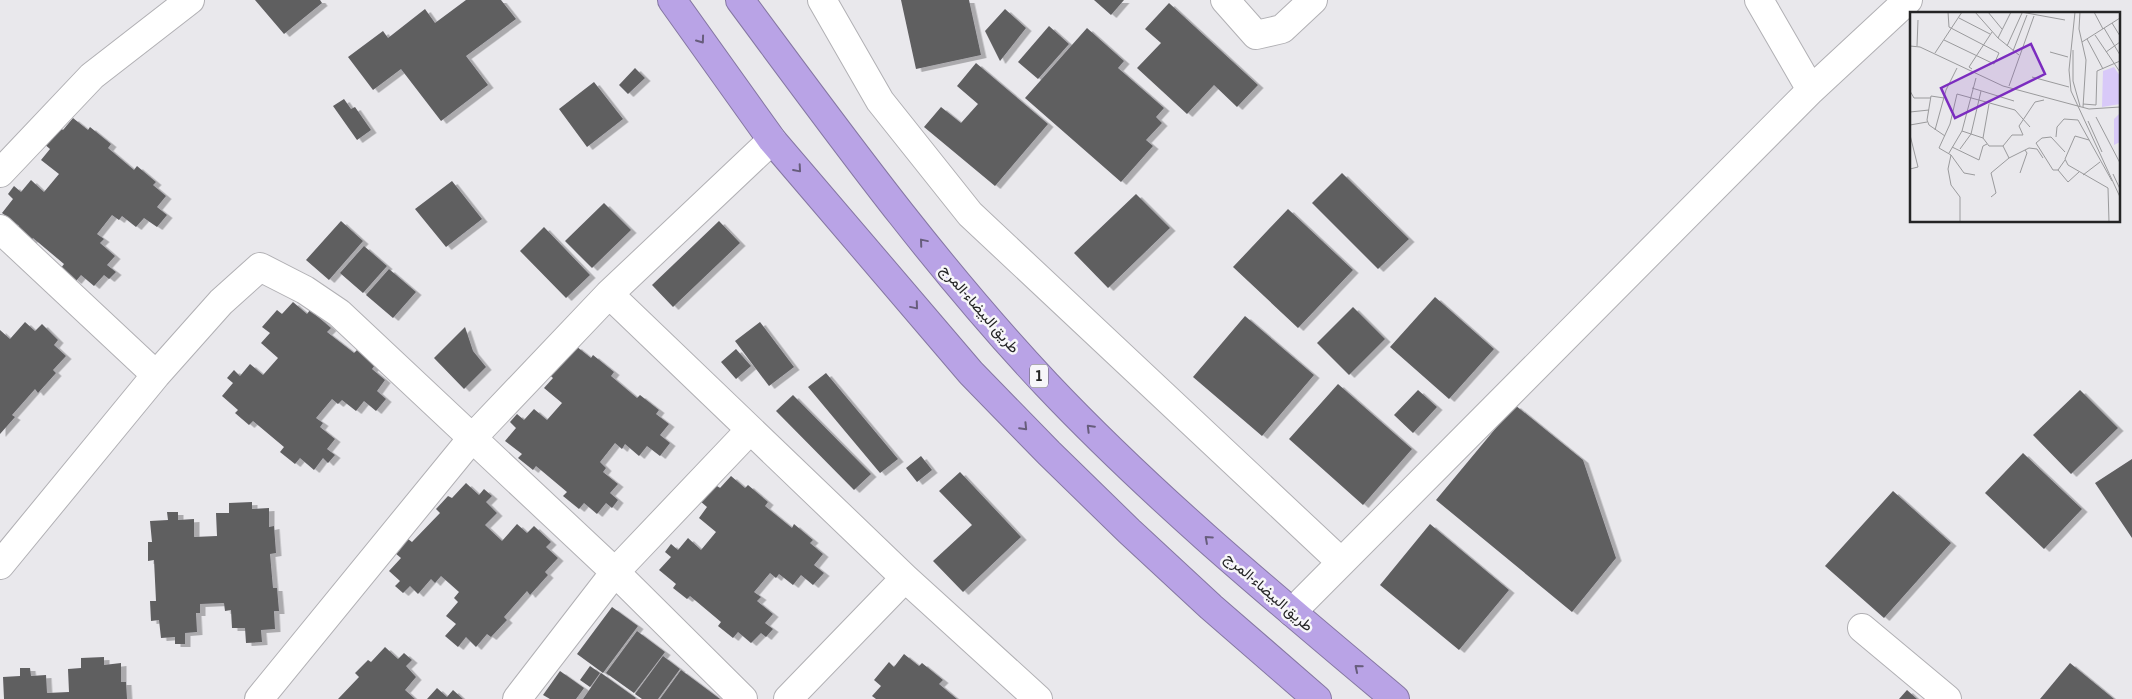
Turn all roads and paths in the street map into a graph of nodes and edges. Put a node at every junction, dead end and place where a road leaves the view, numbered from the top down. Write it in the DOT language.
graph roads {
  1 [pos="190,0"];
  2 [pos="672,0"];
  3 [pos="740,0"];
  4 [pos="822,0"];
  5 [pos="1225,0"];
  6 [pos="1313,0"];
  7 [pos="1758,0"];
  8 [pos="1908,0"];
  9 [pos="1811,90"];
  10 [pos="772,140"];
  11 [pos="0,173"];
  12 [pos="0,229"];
  13 [pos="610,294"];
  14 [pos="156,375"];
  15 [pos="750,430"];
  16 [pos="473,437"];
  17 [pos="1341,562"];
  18 [pos="0,565"];
  19 [pos="615,572"];
  20 [pos="904,578"];
  21 [pos="1292,612"];
  22 [pos="1862,628"];
  23 [pos="259,699"];
  24 [pos="516,699"];
  25 [pos="743,699"];
  26 [pos="788,699"];
  27 [pos="1038,699"];
  28 [pos="1317,699"];
  29 [pos="1395,699"];
  30 [pos="1947,699"];
  1 -- 11 [label="street"];
  2 -- 10 [label="highway, one-way"];
  21 -- 3 [label="highway, طريق البيضاء-المرج / 1, one-way"];
  4 -- 17 [label="street"];
  5 -- 6 [label="street"];
  7 -- 9 [label="street"];
  8 -- 9 [label="street"];
  9 -- 17 [label="street"];
  10 -- 13 [label="street"];
  10 -- 28 [label="highway, one-way"];
  12 -- 14 [label="street"];
  13 -- 15 [label="street"];
  13 -- 16 [label="street"];
  14 -- 16 [label="street"];
  14 -- 18 [label="street"];
  15 -- 19 [label="street"];
  15 -- 20 [label="street"];
  16 -- 19 [label="street"];
  16 -- 23 [label="street"];
  17 -- 21 [label="street"];
  19 -- 24 [label="street"];
  19 -- 25 [label="street"];
  20 -- 26 [label="street"];
  20 -- 27 [label="street"];
  29 -- 21 [label="highway, طريق البيضاء-المرج / 1, one-way"];
  22 -- 30 [label="street"];
}
